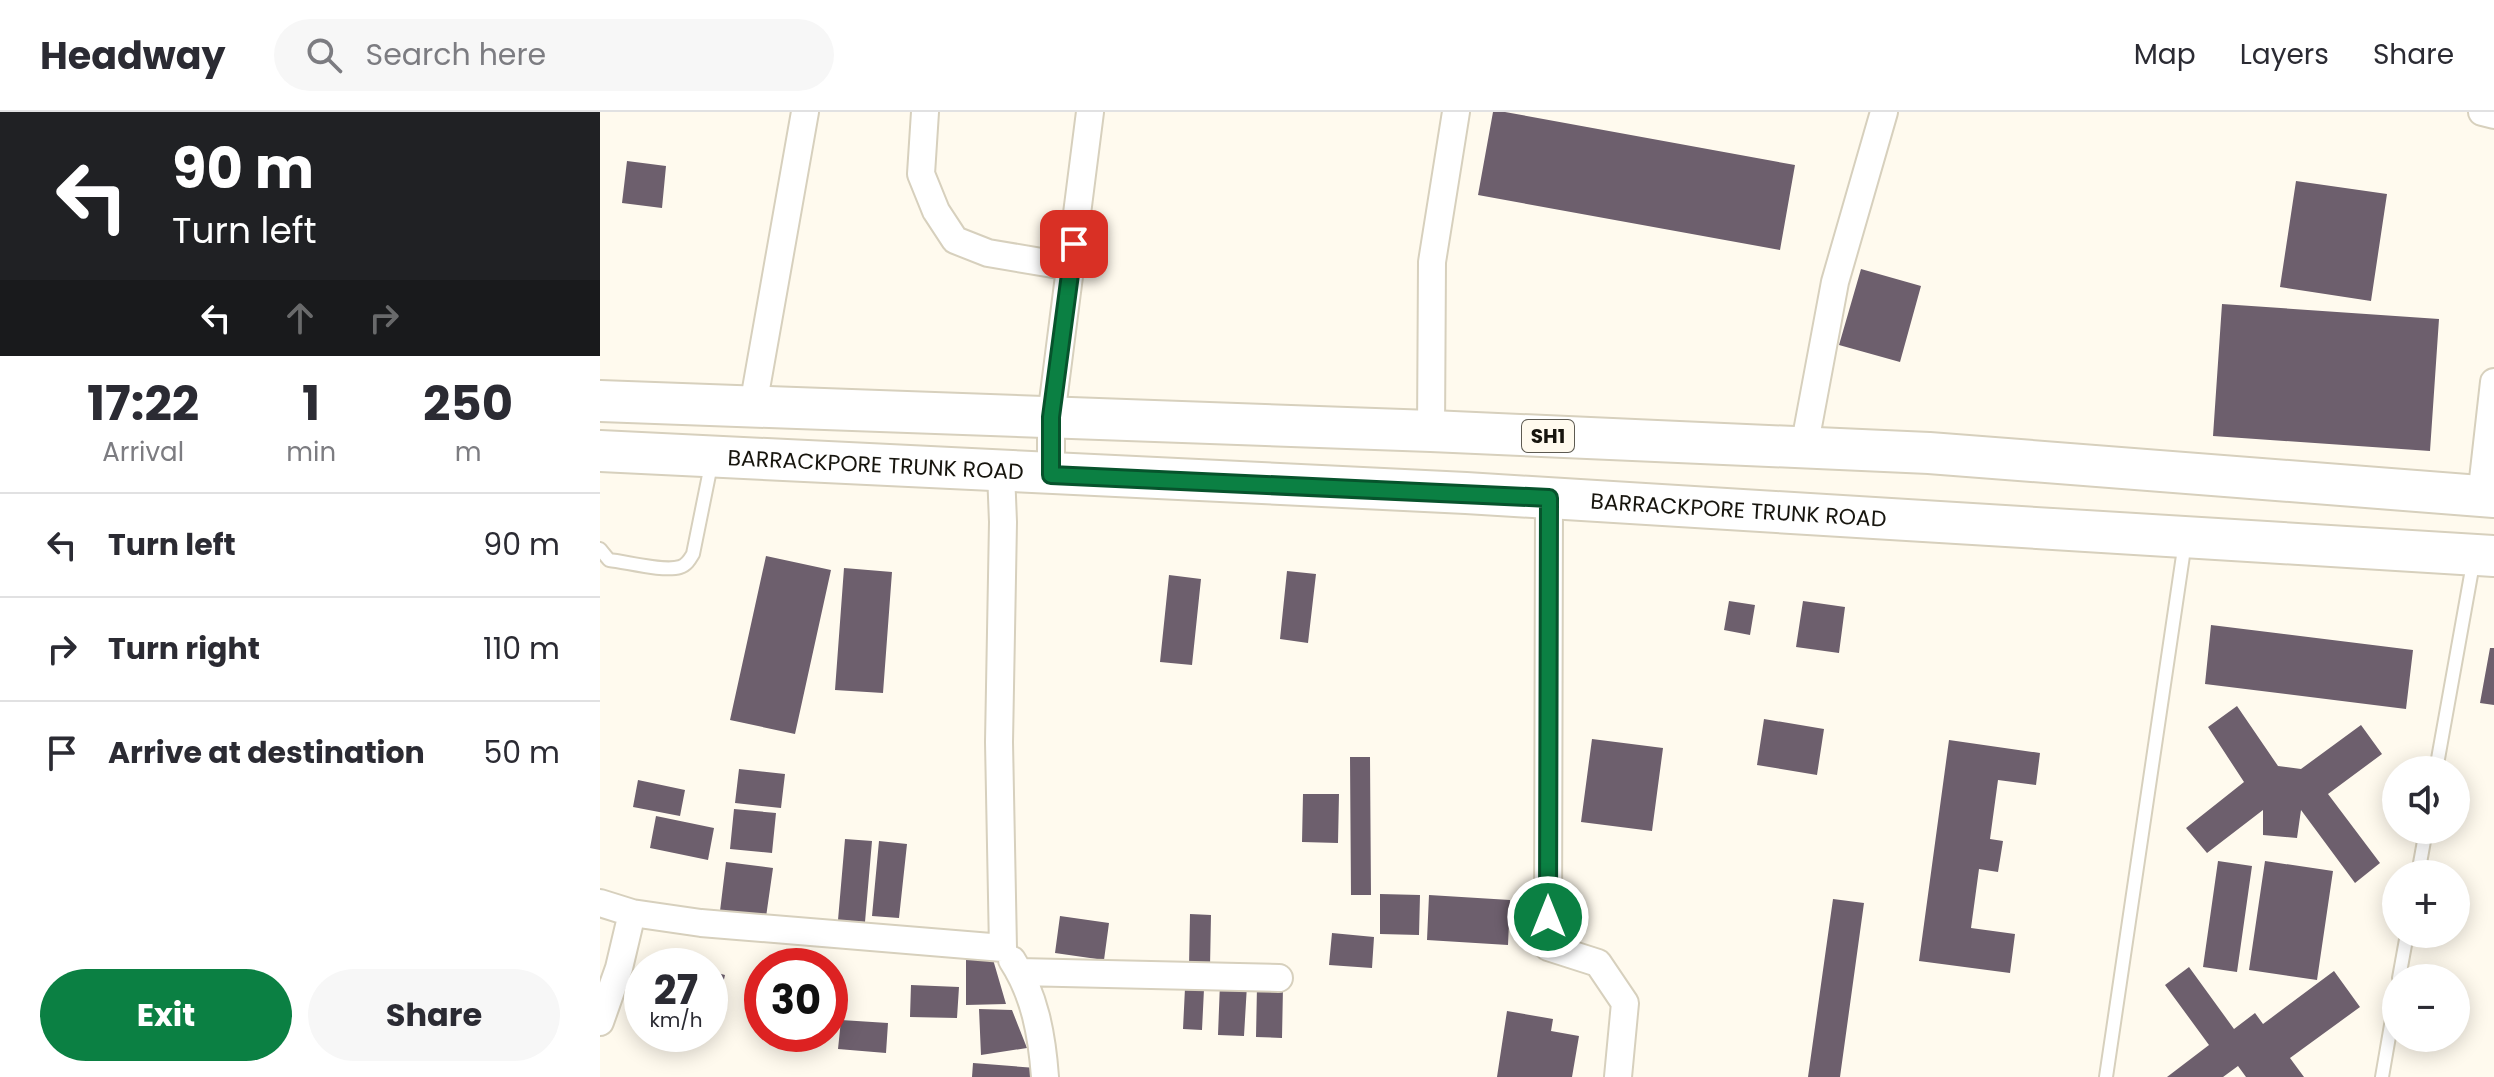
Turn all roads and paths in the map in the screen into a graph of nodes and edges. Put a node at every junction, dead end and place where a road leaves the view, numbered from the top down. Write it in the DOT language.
graph roads {
  1 [pos="805,112"];
  2 [pos="925,112"];
  3 [pos="1090,112"];
  4 [pos="1456,112"];
  5 [pos="1884,112"];
  6 [pos="2482,112"];
  7 [pos="2494,115"];
  8 [pos="1071,267"];
  9 [pos="2494,382"];
  10 [pos="600,401"];
  11 [pos="753,406"];
  12 [pos="1051,417"];
  13 [pos="1431,431"];
  14 [pos="1804,448"];
  15 [pos="600,451"];
  16 [pos="1962,456"];
  17 [pos="712,457"];
  18 [pos="1001,472"];
  19 [pos="1051,475"];
  20 [pos="2487,497"];
  21 [pos="1549,498"];
  22 [pos="1955,522"];
  23 [pos="2186,535"];
  24 [pos="600,549"];
  25 [pos="2484,555"];
  26 [pos="2439,756"];
  27 [pos="600,903"];
  28 [pos="632,913"];
  29 [pos="1003,948"];
  30 [pos="1019,972"];
  31 [pos="1279,978"];
  32 [pos="600,1022"];
  33 [pos="2386,1052"];
  34 [pos="1045,1077"];
  35 [pos="1618,1077"];
  36 [pos="2106,1077"];
  37 [pos="2382,1077"];
  1 -- 11 [label="street"];
  2 -- 8 [label="street"];
  3 -- 8 [label="street"];
  4 -- 13 [label="street"];
  5 -- 14 [label="street"];
  6 -- 7 [label="street"];
  8 -- 12 [label="street"];
  9 -- 20 [label="street"];
  10 -- 11 [label="main road, SH1"];
  11 -- 12 [label="main road, SH1"];
  12 -- 13 [label="main road, SH1"];
  12 -- 19 [label="street"];
  13 -- 14 [label="main road, SH1"];
  14 -- 16 [label="main road, SH1"];
  15 -- 17 [label="main road, BARRACKPORE TRUNK ROAD"];
  16 -- 20 [label="main road, SH1"];
  16 -- 22 [label="main road"];
  17 -- 18 [label="main road, BARRACKPORE TRUNK ROAD"];
  17 -- 24 [label="lane"];
  18 -- 19 [label="main road, BARRACKPORE TRUNK ROAD"];
  18 -- 29 [label="street"];
  19 -- 21 [label="main road, BARRACKPORE TRUNK ROAD"];
  21 -- 22 [label="main road, BARRACKPORE TRUNK ROAD"];
  21 -- 35 [label="street"];
  22 -- 23 [label="main road, BARRACKPORE TRUNK ROAD"];
  23 -- 25 [label="main road, BARRACKPORE TRUNK ROAD"];
  23 -- 36 [label="lane"];
  25 -- 26 [label="lane"];
  27 -- 28 [label="street"];
  28 -- 29 [label="street"];
  28 -- 32 [label="street"];
  29 -- 30 [label="street"];
  30 -- 31 [label="street"];
  30 -- 34 [label="street"];
  33 -- 37 [label="lane"];
}
